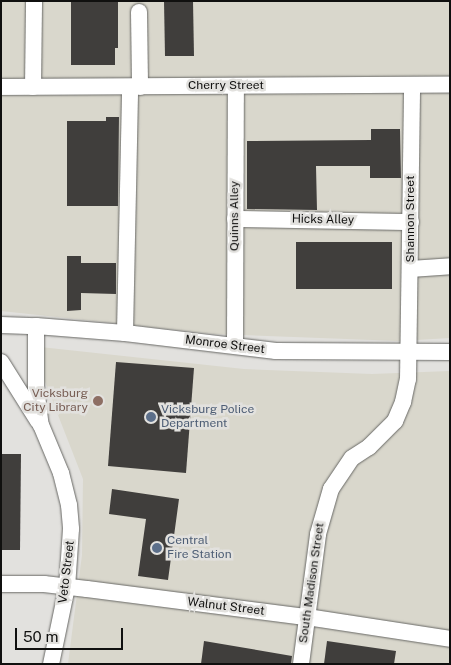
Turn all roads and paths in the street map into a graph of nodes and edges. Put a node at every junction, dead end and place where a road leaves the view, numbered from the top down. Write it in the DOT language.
graph roads {
  1 [pos="34,1"];
  2 [pos="138,12"];
  3 [pos="450,84"];
  4 [pos="412,85"];
  5 [pos="236,86"];
  6 [pos="1,87"];
  7 [pos="33,87"];
  8 [pos="135,87"];
  9 [pos="235,219"];
  10 [pos="411,222"];
  11 [pos="450,266"];
  12 [pos="411,270"];
  13 [pos="1,325"];
  14 [pos="36,326"];
  15 [pos="125,333"];
  16 [pos="235,345"];
  17 [pos="450,352"];
  18 [pos="410,353"];
  19 [pos="1,362"];
  20 [pos="41,425"];
  21 [pos="1,584"];
  22 [pos="67,587"];
  23 [pos="307,617"];
  24 [pos="450,639"];
  25 [pos="51,664"];
  26 [pos="301,664"];
  1 -- 7 [label="street"];
  2 -- 8 [label="street"];
  3 -- 4 [label="street, Cherry Street"];
  4 -- 5 [label="street, Cherry Street"];
  4 -- 10 [label="street, Shannon Street"];
  5 -- 8 [label="street, Cherry Street"];
  5 -- 9 [label="street, Quinns Alley"];
  6 -- 7 [label="street, Cherry Street"];
  7 -- 8 [label="street, Cherry Street"];
  8 -- 15 [label="street"];
  9 -- 10 [label="street, Hicks Alley"];
  9 -- 16 [label="street, Quinns Alley"];
  10 -- 12 [label="street, Shannon Street"];
  11 -- 12 [label="street"];
  12 -- 18 [label="street, Shannon Street"];
  13 -- 14 [label="street, Monroe Street"];
  14 -- 15 [label="street, Monroe Street"];
  14 -- 20 [label="street, Veto Street"];
  15 -- 16 [label="street, Monroe Street"];
  16 -- 18 [label="street, Monroe Street"];
  17 -- 18 [label="street, Monroe Street"];
  18 -- 23 [label="street, South Madison Street"];
  19 -- 20 [label="street, Veto Street"];
  20 -- 22 [label="street, Veto Street"];
  21 -- 22 [label="street, Walnut Street"];
  22 -- 23 [label="street, Walnut Street"];
  22 -- 25 [label="street, Veto Street"];
  23 -- 24 [label="street, Walnut Street"];
  23 -- 26 [label="street, South Madison Street"];
}
